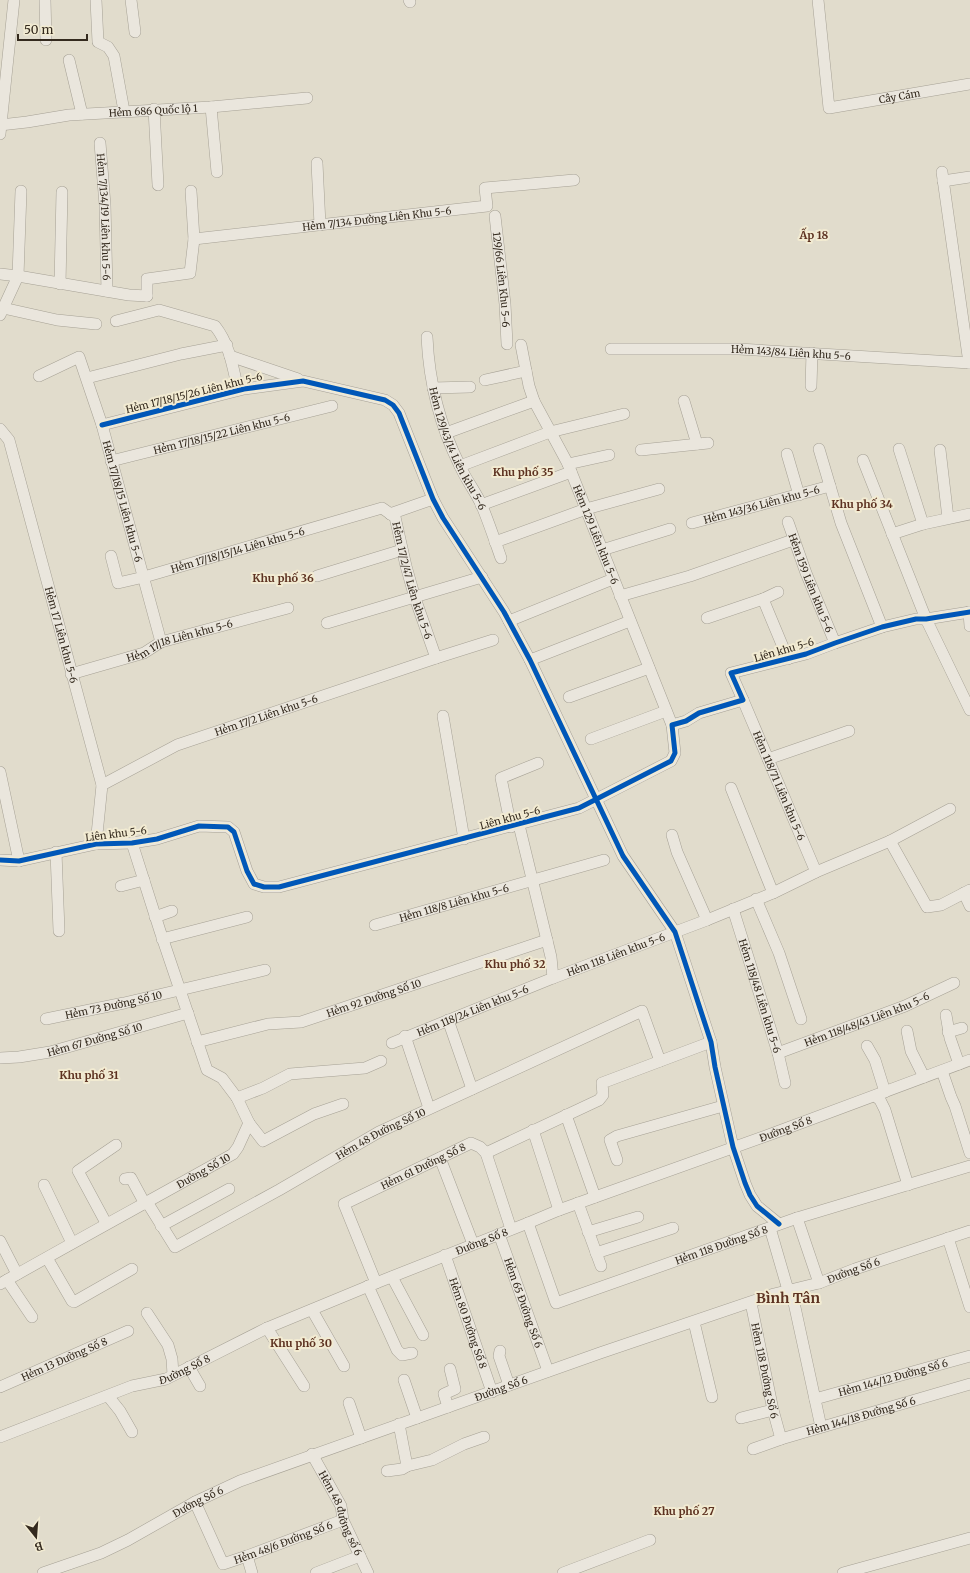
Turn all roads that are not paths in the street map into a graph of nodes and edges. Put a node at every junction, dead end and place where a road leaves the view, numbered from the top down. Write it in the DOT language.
graph roads {
  1 [pos="14,0"];
  2 [pos="45,0"];
  3 [pos="96,0"];
  4 [pos="131,0"];
  5 [pos="818,0"];
  6 [pos="135,32"];
  7 [pos="46,40"];
  8 [pos="70,60"];
  9 [pos="970,84"];
  10 [pos="307,98"];
  11 [pos="211,107"];
  12 [pos="154,110"];
  13 [pos="124,111"];
  14 [pos="82,114"];
  15 [pos="0,125"];
  16 [pos="0,134"];
  17 [pos="100,143"];
  18 [pos="317,163"];
  19 [pos="217,172"];
  20 [pos="970,177"];
  21 [pos="574,180"];
  22 [pos="158,185"];
  23 [pos="21,191"];
  24 [pos="191,191"];
  25 [pos="62,192"];
  26 [pos="495,216"];
  27 [pos="320,225"];
  28 [pos="194,239"];
  29 [pos="0,274"];
  30 [pos="18,276"];
  31 [pos="60,284"];
  32 [pos="107,291"];
  33 [pos="147,296"];
  34 [pos="159,310"];
  35 [pos="2,312"];
  36 [pos="116,321"];
  37 [pos="96,324"];
  38 [pos="427,337"];
  39 [pos="507,344"];
  40 [pos="227,345"];
  41 [pos="521,345"];
  42 [pos="611,349"];
  43 [pos="812,353"];
  44 [pos="230,356"];
  45 [pos="970,362"];
  46 [pos="526,371"];
  47 [pos="39,376"];
  48 [pos="87,378"];
  49 [pos="485,380"];
  50 [pos="303,381"];
  51 [pos="812,386"];
  52 [pos="470,387"];
  53 [pos="433,388"];
  54 [pos="238,390"];
  55 [pos="534,401"];
  56 [pos="684,401"];
  57 [pos="332,406"];
  58 [pos="624,414"];
  59 [pos="102,425"];
  60 [pos="0,429"];
  61 [pos="550,432"];
  62 [pos="446,433"];
  63 [pos="819,449"];
  64 [pos="899,449"];
  65 [pos="641,450"];
  66 [pos="940,450"];
  67 [pos="609,454"];
  68 [pos="787,454"];
  69 [pos="863,460"];
  70 [pos="111,461"];
  71 [pos="460,466"];
  72 [pos="570,468"];
  73 [pos="830,486"];
  74 [pos="658,490"];
  75 [pos="800,495"];
  76 [pos="433,499"];
  77 [pos="481,505"];
  78 [pos="586,509"];
  79 [pos="386,511"];
  80 [pos="970,514"];
  81 [pos="948,518"];
  82 [pos="788,522"];
  83 [pos="692,523"];
  84 [pos="923,524"];
  85 [pos="670,529"];
  86 [pos="892,534"];
  87 [pos="794,540"];
  88 [pos="495,542"];
  89 [pos="402,550"];
  90 [pos="602,550"];
  91 [pos="111,556"];
  92 [pos="501,558"];
  93 [pos="144,576"];
  94 [pos="317,576"];
  95 [pos="482,577"];
  96 [pos="613,579"];
  97 [pos="778,592"];
  98 [pos="620,596"];
  99 [pos="415,598"];
  100 [pos="763,599"];
  101 [pos="288,608"];
  102 [pos="970,612"];
  103 [pos="707,618"];
  104 [pos="926,619"];
  105 [pos="509,621"];
  106 [pos="630,621"];
  107 [pos="327,623"];
  108 [pos="970,626"];
  109 [pos="882,627"];
  110 [pos="493,640"];
  111 [pos="161,642"];
  112 [pos="835,643"];
  113 [pos="436,658"];
  114 [pos="788,659"];
  115 [pos="530,660"];
  116 [pos="649,668"];
  117 [pos="71,674"];
  118 [pos="569,697"];
  119 [pos="743,700"];
  120 [pos="970,710"];
  121 [pos="666,711"];
  122 [pos="443,716"];
  123 [pos="672,725"];
  124 [pos="850,731"];
  125 [pos="592,739"];
  126 [pos="768,759"];
  127 [pos="538,763"];
  128 [pos="0,772"];
  129 [pos="102,785"];
  130 [pos="731,788"];
  131 [pos="595,800"];
  132 [pos="950,808"];
  133 [pos="515,826"];
  134 [pos="672,835"];
  135 [pos="464,839"];
  136 [pos="890,841"];
  137 [pos="132,843"];
  138 [pos="96,844"];
  139 [pos="56,852"];
  140 [pos="0,860"];
  141 [pos="604,860"];
  142 [pos="19,861"];
  143 [pos="816,872"];
  144 [pos="144,880"];
  145 [pos="532,881"];
  146 [pos="121,886"];
  147 [pos="967,891"];
  148 [pos="773,892"];
  149 [pos="756,899"];
  150 [pos="970,906"];
  151 [pos="733,909"];
  152 [pos="172,911"];
  153 [pos="155,916"];
  154 [pos="247,917"];
  155 [pos="707,920"];
  156 [pos="375,925"];
  157 [pos="59,931"];
  158 [pos="675,932"];
  159 [pos="162,939"];
  160 [pos="547,940"];
  161 [pos="265,970"];
  162 [pos="553,978"];
  163 [pos="954,983"];
  164 [pos="181,990"];
  165 [pos="188,1013"];
  166 [pos="946,1015"];
  167 [pos="46,1018"];
  168 [pos="801,1018"];
  169 [pos="448,1020"];
  170 [pos="962,1028"];
  171 [pos="906,1031"];
  172 [pos="948,1032"];
  173 [pos="405,1036"];
  174 [pos="197,1042"];
  175 [pos="710,1042"];
  176 [pos="392,1043"];
  177 [pos="867,1046"];
  178 [pos="778,1053"];
  179 [pos="0,1058"];
  180 [pos="970,1060"];
  181 [pos="381,1061"];
  182 [pos="660,1061"];
  183 [pos="958,1064"];
  184 [pos="942,1071"];
  185 [pos="924,1077"];
  186 [pos="785,1083"];
  187 [pos="472,1089"];
  188 [pos="880,1094"];
  189 [pos="237,1098"];
  190 [pos="343,1104"];
  191 [pos="724,1106"];
  192 [pos="429,1108"];
  193 [pos="566,1115"];
  194 [pos="249,1123"];
  195 [pos="533,1130"];
  196 [pos="116,1145"];
  197 [pos="733,1147"];
  198 [pos="486,1153"];
  199 [pos="970,1154"];
  200 [pos="440,1158"];
  201 [pos="617,1160"];
  202 [pos="970,1166"];
  203 [pos="124,1179"];
  204 [pos="44,1185"];
  205 [pos="908,1185"];
  206 [pos="228,1189"];
  207 [pos="596,1196"];
  208 [pos="146,1203"];
  209 [pos="578,1203"];
  210 [pos="559,1210"];
  211 [pos="638,1217"];
  212 [pos="797,1218"];
  213 [pos="106,1223"];
  214 [pos="528,1223"];
  215 [pos="162,1226"];
  216 [pos="775,1226"];
  217 [pos="673,1228"];
  218 [pos="511,1229"];
  219 [pos="970,1231"];
  220 [pos="588,1232"];
  221 [pos="499,1234"];
  222 [pos="948,1238"];
  223 [pos="0,1241"];
  224 [pos="72,1242"];
  225 [pos="473,1244"];
  226 [pos="596,1253"];
  227 [pos="445,1255"];
  228 [pos="47,1258"];
  229 [pos="601,1266"];
  230 [pos="132,1269"];
  231 [pos="17,1274"];
  232 [pos="392,1277"];
  233 [pos="4,1282"];
  234 [pos="819,1283"];
  235 [pos="372,1285"];
  236 [pos="790,1290"];
  237 [pos="751,1303"];
  238 [pos="970,1307"];
  239 [pos="312,1310"];
  240 [pos="147,1313"];
  241 [pos="32,1317"];
  242 [pos="694,1322"];
  243 [pos="267,1328"];
  244 [pos="128,1331"];
  245 [pos="423,1335"];
  246 [pos="500,1351"];
  247 [pos="412,1353"];
  248 [pos="970,1356"];
  249 [pos="344,1366"];
  250 [pos="189,1368"];
  251 [pos="450,1369"];
  252 [pos="548,1371"];
  253 [pos="173,1375"];
  254 [pos="404,1380"];
  255 [pos="970,1384"];
  256 [pos="200,1386"];
  257 [pos="304,1386"];
  258 [pos="508,1386"];
  259 [pos="0,1387"];
  260 [pos="492,1392"];
  261 [pos="108,1396"];
  262 [pos="712,1397"];
  263 [pos="815,1399"];
  264 [pos="349,1403"];
  265 [pos="448,1407"];
  266 [pos="773,1410"];
  267 [pos="417,1418"];
  268 [pos="741,1418"];
  269 [pos="399,1424"];
  270 [pos="821,1427"];
  271 [pos="132,1432"];
  272 [pos="0,1437"];
  273 [pos="361,1438"];
  274 [pos="484,1438"];
  275 [pos="781,1439"];
  276 [pos="753,1449"];
  277 [pos="312,1454"];
  278 [pos="407,1466"];
  279 [pos="387,1471"];
  280 [pos="195,1502"];
  281 [pos="343,1520"];
  282 [pos="970,1538"];
  283 [pos="650,1540"];
  284 [pos="247,1556"];
  285 [pos="360,1556"];
  286 [pos="68,1569"];
  287 [pos="43,1573"];
  288 [pos="252,1573"];
  289 [pos="316,1573"];
  290 [pos="368,1573"];
  291 [pos="564,1573"];
  292 [pos="843,1573"];
  1 -- 15 [label="street"];
  2 -- 7 [label="street"];
  3 -- 13 [label="street"];
  4 -- 6 [label="street"];
  5 -- 9 [label="street, Cây Cám"];
  8 -- 14 [label="street"];
  10 -- 11 [label="street, Hẻm 686 Quốc lộ 1"];
  11 -- 12 [label="street, Hẻm 686 Quốc lộ 1"];
  11 -- 19 [label="street"];
  12 -- 13 [label="street, Hẻm 686 Quốc lộ 1"];
  12 -- 22 [label="street"];
  13 -- 14 [label="street, Hẻm 686 Quốc lộ 1"];
  14 -- 15 [label="street, Hẻm 686 Quốc lộ 1"];
  15 -- 16 [label="street"];
  17 -- 32 [label="street, Hẻm 7/134/19 Liên khu 5-6"];
  18 -- 27 [label="street"];
  20 -- 45 [label="street"];
  21 -- 27 [label="street, Hẻm 7/134 Đường Liên Khu 5-6"];
  23 -- 30 [label="street"];
  24 -- 28 [label="street"];
  25 -- 31 [label="street"];
  26 -- 39 [label="street, 129/66 Liên Khu 5-6"];
  27 -- 28 [label="street, Hẻm 7/134 Đường Liên Khu 5-6"];
  28 -- 33 [label="street"];
  29 -- 30 [label="street"];
  30 -- 31 [label="street"];
  30 -- 35 [label="street"];
  31 -- 32 [label="street"];
  32 -- 33 [label="street"];
  33 -- 34 [label="street"];
  34 -- 36 [label="street"];
  34 -- 40 [label="street"];
  35 -- 37 [label="street"];
  38 -- 53 [label="street, Hẻm 129/43/14 Liên khu 5-6"];
  40 -- 44 [label="street"];
  40 -- 48 [label="street"];
  41 -- 46 [label="street, Hẻm 129 Liên khu 5-6"];
  42 -- 43 [label="street, Hẻm 143/84 Liên khu 5-6"];
  43 -- 45 [label="street, Hẻm 143/84 Liên khu 5-6"];
  43 -- 51 [label="street"];
  44 -- 50 [label="street"];
  44 -- 54 [label="street"];
  46 -- 49 [label="street"];
  46 -- 55 [label="street, Hẻm 129 Liên khu 5-6"];
  47 -- 48 [label="street, Hẻm 17/18/15 Liên khu 5-6"];
  48 -- 59 [label="street, Hẻm 17/18/15 Liên khu 5-6"];
  50 -- 54 [label="street, Hẻm 17/18/15/26 Liên khu 5-6"];
  50 -- 76 [label="street, Hẻm 17/18/15/26 Liên khu 5-6"];
  52 -- 53 [label="street"];
  53 -- 62 [label="street, Hẻm 129/43/14 Liên khu 5-6"];
  54 -- 59 [label="street, Hẻm 17/18/15/26 Liên khu 5-6"];
  55 -- 61 [label="street, Hẻm 129 Liên khu 5-6"];
  55 -- 62 [label="street"];
  56 -- 65 [label="street"];
  57 -- 70 [label="street, Hẻm 17/18/15/22 Liên khu 5-6"];
  58 -- 61 [label="street"];
  59 -- 70 [label="street, Hẻm 17/18/15 Liên khu 5-6"];
  60 -- 117 [label="street, Hẻm 17 Liên khu 5-6"];
  61 -- 71 [label="street"];
  61 -- 72 [label="street, Hẻm 129 Liên khu 5-6"];
  62 -- 71 [label="street, Hẻm 129/43/14 Liên khu 5-6"];
  63 -- 73 [label="street"];
  64 -- 84 [label="street"];
  66 -- 81 [label="street"];
  67 -- 72 [label="street"];
  68 -- 75 [label="street"];
  69 -- 86 [label="street"];
  70 -- 93 [label="street, Hẻm 17/18/15 Liên khu 5-6"];
  71 -- 77 [label="street, Hẻm 129/43/14 Liên khu 5-6"];
  72 -- 77 [label="street"];
  72 -- 78 [label="street, Hẻm 129 Liên khu 5-6"];
  73 -- 75 [label="street, Hẻm 143/36 Liên khu 5-6"];
  73 -- 109 [label="street"];
  74 -- 78 [label="street"];
  75 -- 83 [label="street, Hẻm 143/36 Liên khu 5-6"];
  76 -- 79 [label="street, Hẻm 17/18/15/14 Liên khu 5-6"];
  76 -- 95 [label="street"];
  77 -- 88 [label="street, Hẻm 129/43/14 Liên khu 5-6"];
  78 -- 88 [label="street"];
  78 -- 90 [label="street, Hẻm 129 Liên khu 5-6"];
  79 -- 89 [label="street, Hẻm 17/2/47 Liên khu 5-6"];
  79 -- 93 [label="street, Hẻm 17/18/15/14 Liên khu 5-6"];
  80 -- 81 [label="street"];
  81 -- 84 [label="street"];
  82 -- 87 [label="street, Hẻm 159 Liên khu 5-6"];
  84 -- 86 [label="street"];
  85 -- 90 [label="street"];
  86 -- 104 [label="street"];
  87 -- 98 [label="street"];
  87 -- 112 [label="street, Hẻm 159 Liên khu 5-6"];
  88 -- 92 [label="street, Hẻm 129/43/14 Liên khu 5-6"];
  89 -- 94 [label="street"];
  89 -- 99 [label="street, Hẻm 17/2/47 Liên khu 5-6"];
  90 -- 96 [label="street, Hẻm 129 Liên khu 5-6"];
  91 -- 93 [label="street, Hẻm 17/18/15/14 Liên khu 5-6"];
  93 -- 111 [label="street, Hẻm 17/18/15 Liên khu 5-6"];
  95 -- 99 [label="street"];
  95 -- 105 [label="street"];
  96 -- 98 [label="street, Hẻm 129 Liên khu 5-6"];
  96 -- 105 [label="street"];
  97 -- 100 [label="street"];
  98 -- 106 [label="street, Hẻm 129 Liên khu 5-6"];
  99 -- 107 [label="street"];
  99 -- 113 [label="street, Hẻm 17/2/47 Liên khu 5-6"];
  100 -- 103 [label="street"];
  100 -- 114 [label="street"];
  101 -- 111 [label="street, Hẻm 17/18 Liên khu 5-6"];
  102 -- 104 [label="street, Liên khu 5-6"];
  102 -- 108 [label="street"];
  104 -- 109 [label="street, Liên khu 5-6"];
  104 -- 120 [label="street"];
  105 -- 115 [label="street"];
  106 -- 115 [label="street"];
  106 -- 116 [label="street, Hẻm 129 Liên khu 5-6"];
  109 -- 112 [label="street, Liên khu 5-6"];
  110 -- 113 [label="street, Hẻm 17/2 Liên khu 5-6"];
  111 -- 117 [label="street, Hẻm 17/18 Liên khu 5-6"];
  112 -- 114 [label="street, Liên khu 5-6"];
  113 -- 129 [label="street, Hẻm 17/2 Liên khu 5-6"];
  114 -- 119 [label="street, Liên khu 5-6"];
  115 -- 131 [label="street"];
  116 -- 118 [label="street"];
  116 -- 121 [label="street, Hẻm 129 Liên khu 5-6"];
  117 -- 129 [label="street, Hẻm 17 Liên khu 5-6"];
  119 -- 123 [label="street"];
  119 -- 126 [label="street, Hẻm 118/71 Liên khu 5-6"];
  121 -- 123 [label="street, Hẻm 129 Liên khu 5-6"];
  121 -- 125 [label="street"];
  122 -- 135 [label="street"];
  123 -- 131 [label="street, Liên khu 5-6"];
  124 -- 126 [label="street"];
  126 -- 143 [label="street, Hẻm 118/71 Liên khu 5-6"];
  127 -- 133 [label="street, Hẻm 118 Liên khu 5-6"];
  128 -- 142 [label="street"];
  129 -- 138 [label="street, Hẻm 17 Liên khu 5-6"];
  130 -- 148 [label="street"];
  131 -- 133 [label="street, Liên khu 5-6"];
  131 -- 158 [label="street"];
  132 -- 136 [label="street, Hẻm 118 Liên khu 5-6"];
  133 -- 135 [label="street, Liên khu 5-6"];
  133 -- 145 [label="street, Hẻm 118 Liên khu 5-6"];
  134 -- 155 [label="street"];
  135 -- 137 [label="street, Liên khu 5-6"];
  136 -- 143 [label="street, Hẻm 118 Liên khu 5-6"];
  136 -- 147 [label="street"];
  137 -- 138 [label="street, Liên khu 5-6"];
  137 -- 144 [label="street"];
  138 -- 139 [label="street, Liên khu 5-6"];
  139 -- 142 [label="street, Liên khu 5-6"];
  139 -- 157 [label="street"];
  140 -- 142 [label="street, Liên khu 5-6"];
  141 -- 145 [label="street, Hẻm 118/8 Liên khu 5-6"];
  143 -- 148 [label="street, Hẻm 118 Liên khu 5-6"];
  144 -- 146 [label="street"];
  144 -- 153 [label="street"];
  145 -- 156 [label="street, Hẻm 118/8 Liên khu 5-6"];
  145 -- 160 [label="street, Hẻm 118 Liên khu 5-6"];
  147 -- 150 [label="street"];
  148 -- 149 [label="street, Hẻm 118 Liên khu 5-6"];
  149 -- 151 [label="street, Hẻm 118 Liên khu 5-6"];
  149 -- 168 [label="street"];
  151 -- 155 [label="street, Hẻm 118 Liên khu 5-6"];
  151 -- 178 [label="street, Hẻm 118/48 Liên khu 5-6"];
  152 -- 153 [label="street"];
  153 -- 159 [label="street"];
  154 -- 159 [label="street"];
  155 -- 158 [label="street, Hẻm 118 Liên khu 5-6"];
  158 -- 162 [label="street, Hẻm 118 Liên khu 5-6"];
  158 -- 175 [label="street"];
  159 -- 164 [label="street"];
  160 -- 162 [label="street, Hẻm 118 Liên khu 5-6"];
  160 -- 174 [label="street, Hẻm 92 Đường Số 10"];
  161 -- 164 [label="street, Hẻm 73 Đường Số 10"];
  162 -- 169 [label="street, Hẻm 118/24 Liên khu 5-6"];
  163 -- 178 [label="street, Hẻm 118/48/43 Liên khu 5-6"];
  164 -- 165 [label="street"];
  164 -- 167 [label="street, Hẻm 73 Đường Số 10"];
  165 -- 174 [label="street"];
  165 -- 179 [label="street, Hẻm 67 Đường Số 10"];
  166 -- 172 [label="street"];
  169 -- 173 [label="street, Hẻm 118/24 Liên khu 5-6"];
  169 -- 187 [label="street"];
  170 -- 172 [label="street"];
  171 -- 185 [label="street"];
  172 -- 183 [label="street"];
  173 -- 176 [label="street, Hẻm 118/24 Liên khu 5-6"];
  173 -- 192 [label="street"];
  174 -- 189 [label="street"];
  175 -- 182 [label="street"];
  175 -- 191 [label="street"];
  177 -- 188 [label="street"];
  178 -- 186 [label="street, Hẻm 118/48 Liên khu 5-6"];
  180 -- 183 [label="street, Đường Số 8"];
  181 -- 189 [label="street"];
  182 -- 187 [label="street, Hẻm 48 Đường Số 10"];
  182 -- 193 [label="street"];
  183 -- 184 [label="street, Đường Số 8"];
  184 -- 185 [label="street, Đường Số 8"];
  184 -- 199 [label="street"];
  185 -- 188 [label="street, Đường Số 8"];
  187 -- 192 [label="street, Hẻm 48 Đường Số 10"];
  188 -- 197 [label="street, Đường Số 8"];
  188 -- 205 [label="street"];
  189 -- 194 [label="street"];
  190 -- 194 [label="street"];
  191 -- 197 [label="street"];
  191 -- 201 [label="street"];
  192 -- 215 [label="street, Hẻm 48 Đường Số 10"];
  193 -- 195 [label="street"];
  193 -- 207 [label="street"];
  194 -- 208 [label="street, Đường Số 10"];
  195 -- 198 [label="street"];
  195 -- 210 [label="street"];
  196 -- 213 [label="street"];
  197 -- 207 [label="street, Đường Số 8"];
  197 -- 216 [label="street"];
  198 -- 200 [label="street, Hẻm 61 Đường Số 8"];
  198 -- 218 [label="street"];
  200 -- 225 [label="street"];
  200 -- 235 [label="street, Hẻm 61 Đường Số 8"];
  202 -- 205 [label="street, Hẻm 118 Đường Số 8"];
  203 -- 208 [label="street, Hẻm 48 Đường Số 10"];
  204 -- 224 [label="street"];
  205 -- 212 [label="street, Hẻm 118 Đường Số 8"];
  206 -- 215 [label="street"];
  207 -- 209 [label="street, Đường Số 8"];
  208 -- 213 [label="street, Đường Số 10"];
  208 -- 215 [label="street, Hẻm 48 Đường Số 10"];
  209 -- 210 [label="street, Đường Số 8"];
  209 -- 220 [label="street"];
  210 -- 214 [label="street, Đường Số 8"];
  211 -- 220 [label="street"];
  212 -- 216 [label="street, Hẻm 118 Đường Số 8"];
  212 -- 234 [label="street"];
  213 -- 224 [label="street, Đường Số 10"];
  214 -- 216 [label="street, Hẻm 118 Đường Số 8"];
  214 -- 218 [label="street, Đường Số 8"];
  216 -- 236 [label="street"];
  217 -- 226 [label="street"];
  218 -- 221 [label="street, Đường Số 8"];
  219 -- 222 [label="street, Đường Số 6"];
  220 -- 226 [label="street"];
  221 -- 225 [label="street, Đường Số 8"];
  221 -- 252 [label="street, Hẻm 65 Đường Số 6"];
  222 -- 234 [label="street, Đường Số 6"];
  222 -- 238 [label="street"];
  223 -- 231 [label="street"];
  224 -- 228 [label="street, Đường Số 10"];
  225 -- 227 [label="street, Đường Số 8"];
  226 -- 229 [label="street"];
  227 -- 232 [label="street, Đường Số 8"];
  227 -- 260 [label="street, Hẻm 80 Đường Số 8"];
  228 -- 230 [label="street"];
  228 -- 231 [label="street, Đường Số 10"];
  231 -- 233 [label="street, Đường Số 10"];
  232 -- 235 [label="street, Đường Số 8"];
  232 -- 245 [label="street"];
  233 -- 241 [label="street"];
  234 -- 236 [label="street, Đường Số 6"];
  235 -- 239 [label="street, Đường Số 8"];
  235 -- 247 [label="street"];
  236 -- 237 [label="street, Đường Số 6"];
  236 -- 263 [label="street"];
  237 -- 242 [label="street, Đường Số 6"];
  237 -- 266 [label="street, Hẻm 118 Đường Số 6"];
  239 -- 243 [label="street, Đường Số 8"];
  239 -- 249 [label="street"];
  240 -- 253 [label="street"];
  242 -- 252 [label="street, Đường Số 6"];
  242 -- 262 [label="street"];
  243 -- 250 [label="street, Đường Số 8"];
  243 -- 257 [label="street"];
  244 -- 259 [label="street, Hẻm 13 Đường Số 8"];
  246 -- 258 [label="street"];
  248 -- 263 [label="street, Hẻm 144/12 Đường Số 6"];
  250 -- 253 [label="street, Đường Số 8"];
  250 -- 256 [label="street"];
  251 -- 265 [label="street"];
  252 -- 258 [label="street, Đường Số 6"];
  253 -- 261 [label="street, Đường Số 8"];
  254 -- 267 [label="street"];
  255 -- 270 [label="street, Hẻm 144/18 Đường Số 6"];
  258 -- 260 [label="street, Đường Số 6"];
  260 -- 265 [label="street, Đường Số 6"];
  261 -- 271 [label="street"];
  261 -- 272 [label="street, Đường Số 8"];
  263 -- 270 [label="street"];
  264 -- 273 [label="street"];
  265 -- 267 [label="street, Đường Số 6"];
  266 -- 268 [label="street"];
  266 -- 275 [label="street, Hẻm 118 Đường Số 6"];
  267 -- 269 [label="street, Đường Số 6"];
  269 -- 273 [label="street, Đường Số 6"];
  269 -- 278 [label="street"];
  270 -- 275 [label="street, Hẻm 144/18 Đường Số 6"];
  273 -- 277 [label="street, Đường Số 6"];
  274 -- 278 [label="street"];
  275 -- 276 [label="street, Hẻm 144/18 Đường Số 6"];
  277 -- 280 [label="street, Đường Số 6"];
  277 -- 281 [label="street, Hẻm 48 đường số 6"];
  278 -- 279 [label="street"];
  280 -- 284 [label="street, Hẻm 48/6 Đường Số 6"];
  280 -- 286 [label="street, Đường Số 6"];
  281 -- 284 [label="street, Hẻm 48/6 Đường Số 6"];
  281 -- 285 [label="street, Hẻm 48 đường số 6"];
  282 -- 292 [label="street"];
  283 -- 291 [label="street"];
  284 -- 288 [label="street"];
  285 -- 289 [label="street"];
  285 -- 290 [label="street, Hẻm 48 đường số 6"];
  286 -- 287 [label="street, Đường Số 6"];
}
